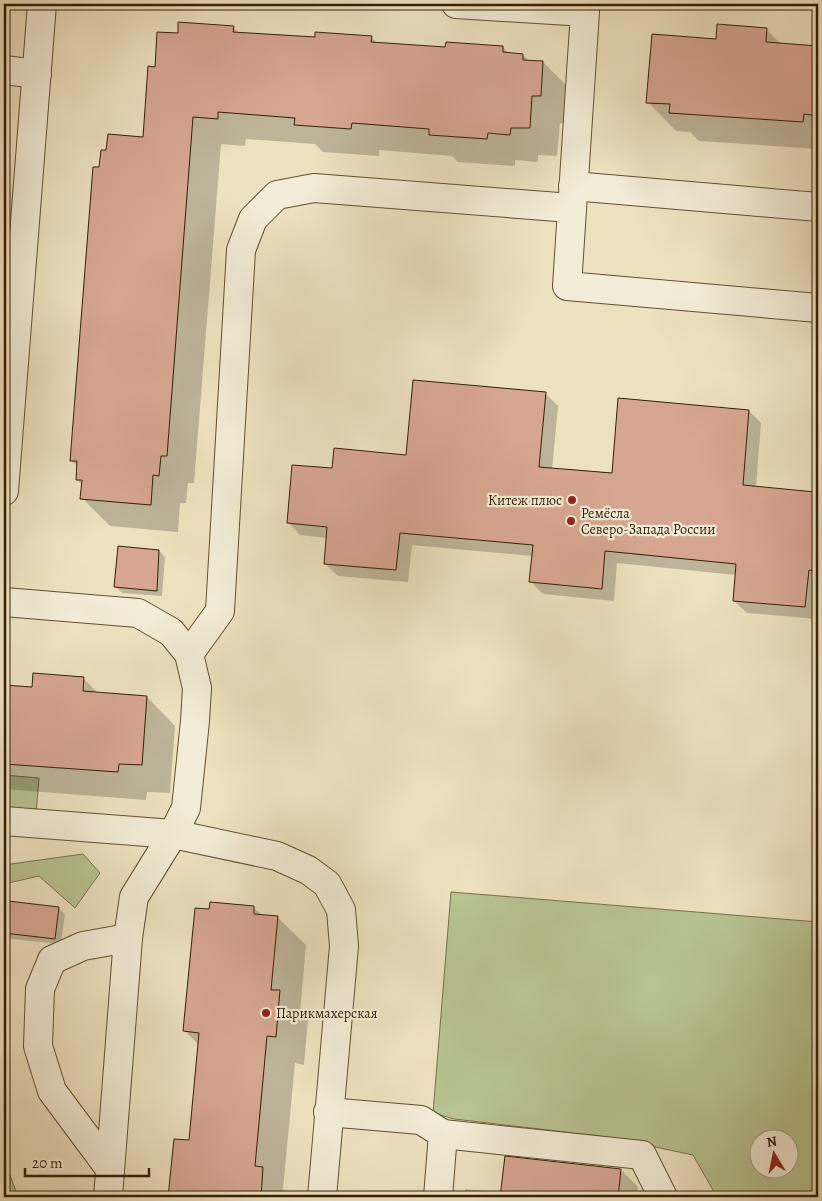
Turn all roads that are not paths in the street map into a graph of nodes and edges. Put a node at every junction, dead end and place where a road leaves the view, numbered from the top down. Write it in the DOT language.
graph roads {
  1 [pos="42,4"];
  2 [pos="456,4"];
  3 [pos="586,8"];
  4 [pos="4,70"];
  5 [pos="37,74"];
  6 [pos="572,197"];
  7 [pos="818,207"];
  8 [pos="818,308"];
  9 [pos="4,491"];
  10 [pos="4,602"];
  11 [pos="189,654"];
  12 [pos="4,821"];
  13 [pos="173,834"];
  14 [pos="128,938"];
  15 [pos="328,1112"];
  16 [pos="443,1134"];
  17 [pos="110,1170"];
  18 [pos="108,1197"];
  19 [pos="322,1197"];
  20 [pos="438,1197"];
  21 [pos="663,1197"];
  1 -- 5 [label="lane"];
  2 -- 3 [label="lane"];
  3 -- 6 [label="lane"];
  4 -- 5 [label="lane"];
  5 -- 9 [label="lane"];
  6 -- 7 [label="lane"];
  6 -- 8 [label="lane"];
  6 -- 11 [label="lane"];
  10 -- 11 [label="lane"];
  11 -- 13 [label="lane"];
  12 -- 13 [label="lane"];
  13 -- 14 [label="lane"];
  13 -- 15 [label="lane"];
  14 -- 17 [label="lane"];
  14 -- 17 [label="lane"];
  15 -- 16 [label="lane"];
  15 -- 19 [label="lane"];
  16 -- 20 [label="lane"];
  16 -- 21 [label="lane"];
  17 -- 18 [label="lane"];
}
